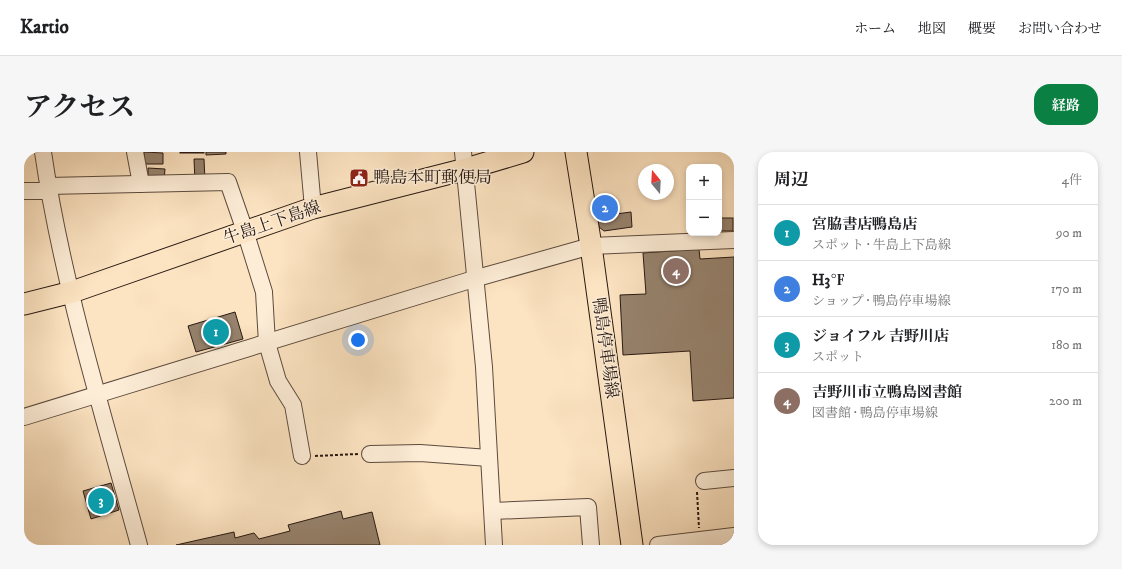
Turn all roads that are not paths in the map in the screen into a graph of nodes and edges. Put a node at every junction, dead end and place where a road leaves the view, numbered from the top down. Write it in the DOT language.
graph roads {
  1 [pos="43,152"];
  2 [pos="135,152"];
  3 [pos="308,152"];
  4 [pos="523,152"];
  5 [pos="576,152"];
  6 [pos="464,161"];
  7 [pos="141,184"];
  8 [pos="48,189"];
  9 [pos="24,191"];
  10 [pos="313,208"];
  11 [pos="245,231"];
  12 [pos="734,240"];
  13 [pos="591,246"];
  14 [pos="477,278"];
  15 [pos="72,292"];
  16 [pos="24,304"];
  17 [pos="267,343"];
  18 [pos="98,396"];
  19 [pos="24,417"];
  20 [pos="370,454"];
  21 [pos="302,456"];
  22 [pos="489,458"];
  23 [pos="734,478"];
  24 [pos="704,481"];
  25 [pos="493,511"];
  26 [pos="734,536"];
  27 [pos="693,543"];
  28 [pos="139,545"];
  29 [pos="494,545"];
  30 [pos="591,545"];
  31 [pos="632,545"];
  32 [pos="658,545"];
  1 -- 8 [label="street"];
  2 -- 7 [label="street"];
  3 -- 10 [label="street"];
  4 -- 6 [label="main road, 牛島上下島線"];
  5 -- 13 [label="main road, 鴨島停車場線"];
  6 -- 10 [label="main road, 牛島上下島線"];
  6 -- 14 [label="street"];
  7 -- 8 [label="street"];
  7 -- 11 [label="street"];
  8 -- 9 [label="street"];
  8 -- 15 [label="street"];
  10 -- 11 [label="main road, 牛島上下島線"];
  11 -- 15 [label="main road, 牛島上下島線"];
  11 -- 17 [label="street"];
  12 -- 13 [label="street"];
  13 -- 14 [label="street"];
  13 -- 31 [label="main road, 鴨島停車場線"];
  14 -- 17 [label="street"];
  14 -- 22 [label="street"];
  15 -- 16 [label="main road, 牛島上下島線"];
  15 -- 18 [label="street"];
  17 -- 18 [label="street"];
  17 -- 21 [label="street"];
  18 -- 19 [label="street"];
  18 -- 28 [label="street"];
  20 -- 22 [label="street"];
  22 -- 25 [label="street"];
  23 -- 24 [label="street"];
  25 -- 29 [label="street"];
  25 -- 30 [label="street"];
  26 -- 27 [label="street"];
  27 -- 32 [label="street"];
}
